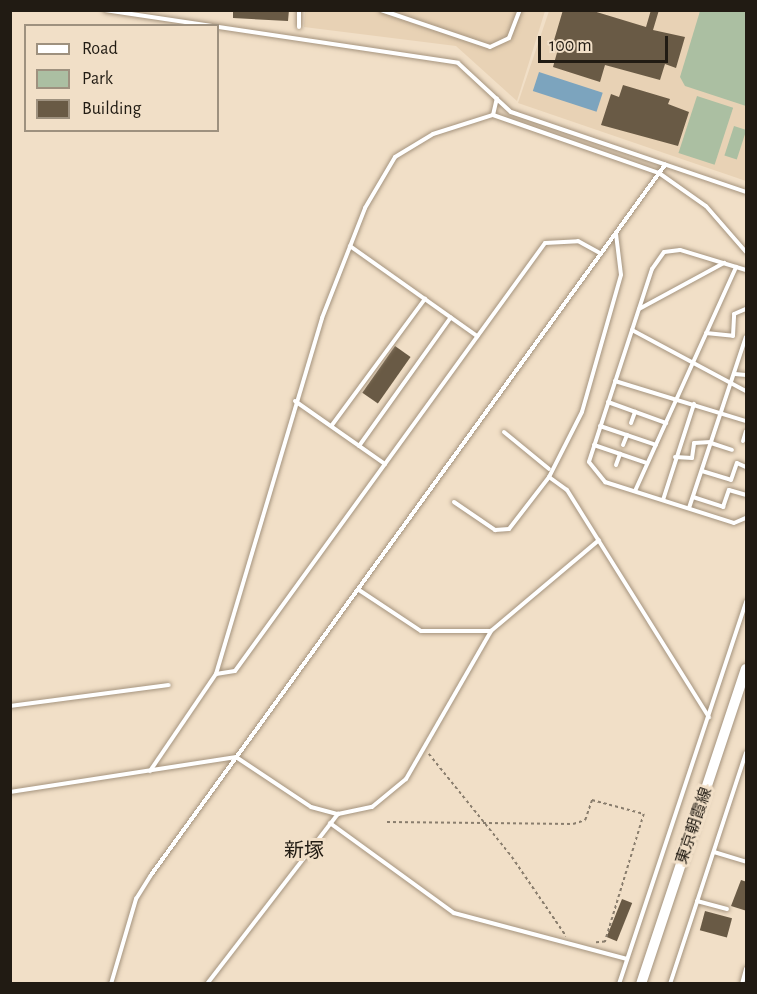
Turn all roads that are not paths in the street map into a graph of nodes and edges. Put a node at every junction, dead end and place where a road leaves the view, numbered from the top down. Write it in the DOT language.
graph roads {
  1 [pos="105,10"];
  2 [pos="299,10"];
  3 [pos="381,10"];
  4 [pos="519,10"];
  5 [pos="389,12"];
  6 [pos="198,24"];
  7 [pos="219,27"];
  8 [pos="299,27"];
  9 [pos="497,98"];
  10 [pos="493,115"];
  11 [pos="665,165"];
  12 [pos="659,173"];
  13 [pos="747,192"];
  14 [pos="616,234"];
  15 [pos="350,246"];
  16 [pos="747,252"];
  17 [pos="601,254"];
  18 [pos="724,263"];
  19 [pos="736,267"];
  20 [pos="747,270"];
  21 [pos="425,299"];
  22 [pos="638,309"];
  23 [pos="747,309"];
  24 [pos="451,317"];
  25 [pos="632,330"];
  26 [pos="706,333"];
  27 [pos="477,336"];
  28 [pos="747,337"];
  29 [pos="693,363"];
  30 [pos="735,374"];
  31 [pos="747,375"];
  32 [pos="615,381"];
  33 [pos="732,384"];
  34 [pos="747,392"];
  35 [pos="677,399"];
  36 [pos="295,400"];
  37 [pos="608,402"];
  38 [pos="694,404"];
  39 [pos="635,412"];
  40 [pos="721,413"];
  41 [pos="747,421"];
  42 [pos="631,423"];
  43 [pos="666,423"];
  44 [pos="332,425"];
  45 [pos="600,426"];
  46 [pos="747,431"];
  47 [pos="504,432"];
  48 [pos="627,435"];
  49 [pos="743,441"];
  50 [pos="711,442"];
  51 [pos="594,445"];
  52 [pos="623,445"];
  53 [pos="656,445"];
  54 [pos="359,446"];
  55 [pos="732,450"];
  56 [pos="620,454"];
  57 [pos="675,457"];
  58 [pos="648,463"];
  59 [pos="385,464"];
  60 [pos="616,465"];
  61 [pos="747,467"];
  62 [pos="549,469"];
  63 [pos="702,471"];
  64 [pos="549,477"];
  65 [pos="635,491"];
  66 [pos="747,495"];
  67 [pos="693,498"];
  68 [pos="663,500"];
  69 [pos="454,502"];
  70 [pos="689,508"];
  71 [pos="747,518"];
  72 [pos="599,540"];
  73 [pos="359,590"];
  74 [pos="747,602"];
  75 [pos="490,631"];
  76 [pos="747,669"];
  77 [pos="216,674"];
  78 [pos="169,685"];
  79 [pos="10,706"];
  80 [pos="709,717"];
  81 [pos="747,753"];
  82 [pos="236,757"];
  83 [pos="150,771"];
  84 [pos="10,792"];
  85 [pos="338,814"];
  86 [pos="330,823"];
  87 [pos="714,852"];
  88 [pos="747,862"];
  89 [pos="697,901"];
  90 [pos="727,909"];
  91 [pos="627,959"];
  92 [pos="747,969"];
  93 [pos="111,984"];
  94 [pos="207,984"];
  95 [pos="619,984"];
  96 [pos="641,984"];
  97 [pos="670,984"];
  98 [pos="742,984"];
  1 -- 6 [label="lane"];
  2 -- 8 [label="lane"];
  3 -- 5 [label="lane"];
  4 -- 5 [label="lane"];
  7 -- 9 [label="lane"];
  9 -- 10 [label="lane"];
  9 -- 11 [label="lane"];
  10 -- 12 [label="lane"];
  10 -- 15 [label="lane"];
  11 -- 12 [label="lane"];
  11 -- 13 [label="lane"];
  12 -- 14 [label="lane"];
  12 -- 16 [label="lane"];
  14 -- 17 [label="lane"];
  14 -- 62 [label="lane"];
  15 -- 21 [label="lane"];
  15 -- 36 [label="lane"];
  17 -- 27 [label="lane"];
  17 -- 73 [label="lane"];
  18 -- 19 [label="lane"];
  18 -- 22 [label="lane"];
  18 -- 22 [label="lane"];
  19 -- 20 [label="lane"];
  19 -- 26 [label="lane"];
  21 -- 24 [label="lane"];
  21 -- 44 [label="lane"];
  22 -- 25 [label="lane"];
  23 -- 26 [label="lane"];
  24 -- 27 [label="lane"];
  24 -- 54 [label="lane"];
  25 -- 29 [label="lane"];
  25 -- 32 [label="lane"];
  26 -- 29 [label="lane"];
  27 -- 59 [label="lane"];
  28 -- 30 [label="lane"];
  29 -- 33 [label="lane"];
  29 -- 35 [label="lane"];
  30 -- 31 [label="lane"];
  30 -- 33 [label="lane"];
  32 -- 35 [label="lane"];
  32 -- 37 [label="lane"];
  33 -- 34 [label="lane"];
  33 -- 40 [label="lane"];
  35 -- 38 [label="lane"];
  35 -- 43 [label="lane"];
  36 -- 44 [label="lane"];
  36 -- 77 [label="lane"];
  37 -- 39 [label="lane"];
  37 -- 45 [label="lane"];
  38 -- 40 [label="lane"];
  38 -- 57 [label="lane"];
  39 -- 42 [label="lane"];
  39 -- 43 [label="lane"];
  40 -- 41 [label="lane"];
  40 -- 50 [label="lane"];
  43 -- 53 [label="lane"];
  44 -- 54 [label="lane"];
  45 -- 48 [label="lane"];
  45 -- 51 [label="lane"];
  46 -- 49 [label="lane"];
  47 -- 62 [label="lane"];
  48 -- 52 [label="lane"];
  48 -- 53 [label="lane"];
  50 -- 55 [label="lane"];
  50 -- 57 [label="lane"];
  50 -- 63 [label="lane"];
  51 -- 56 [label="lane"];
  51 -- 65 [label="lane"];
  53 -- 58 [label="lane"];
  54 -- 59 [label="lane"];
  56 -- 58 [label="lane"];
  56 -- 60 [label="lane"];
  57 -- 68 [label="lane"];
  58 -- 65 [label="lane"];
  59 -- 77 [label="lane"];
  61 -- 63 [label="lane"];
  62 -- 64 [label="lane"];
  63 -- 67 [label="lane"];
  64 -- 69 [label="lane"];
  64 -- 72 [label="lane"];
  65 -- 68 [label="lane"];
  66 -- 67 [label="lane"];
  67 -- 70 [label="lane"];
  68 -- 70 [label="lane"];
  70 -- 71 [label="lane"];
  72 -- 75 [label="lane"];
  72 -- 80 [label="lane"];
  73 -- 75 [label="lane"];
  73 -- 82 [label="lane"];
  74 -- 80 [label="lane"];
  75 -- 85 [label="lane"];
  76 -- 96 [label="main road, 東京朝霞線"];
  77 -- 83 [label="lane"];
  78 -- 79 [label="lane"];
  80 -- 91 [label="lane"];
  81 -- 87 [label="lane"];
  82 -- 83 [label="lane"];
  82 -- 85 [label="lane"];
  82 -- 93 [label="lane"];
  83 -- 84 [label="lane"];
  85 -- 86 [label="lane"];
  86 -- 91 [label="lane"];
  86 -- 94 [label="lane"];
  87 -- 88 [label="lane"];
  87 -- 89 [label="lane"];
  89 -- 90 [label="lane"];
  89 -- 97 [label="lane"];
  91 -- 95 [label="lane"];
  92 -- 98 [label="lane"];
}
